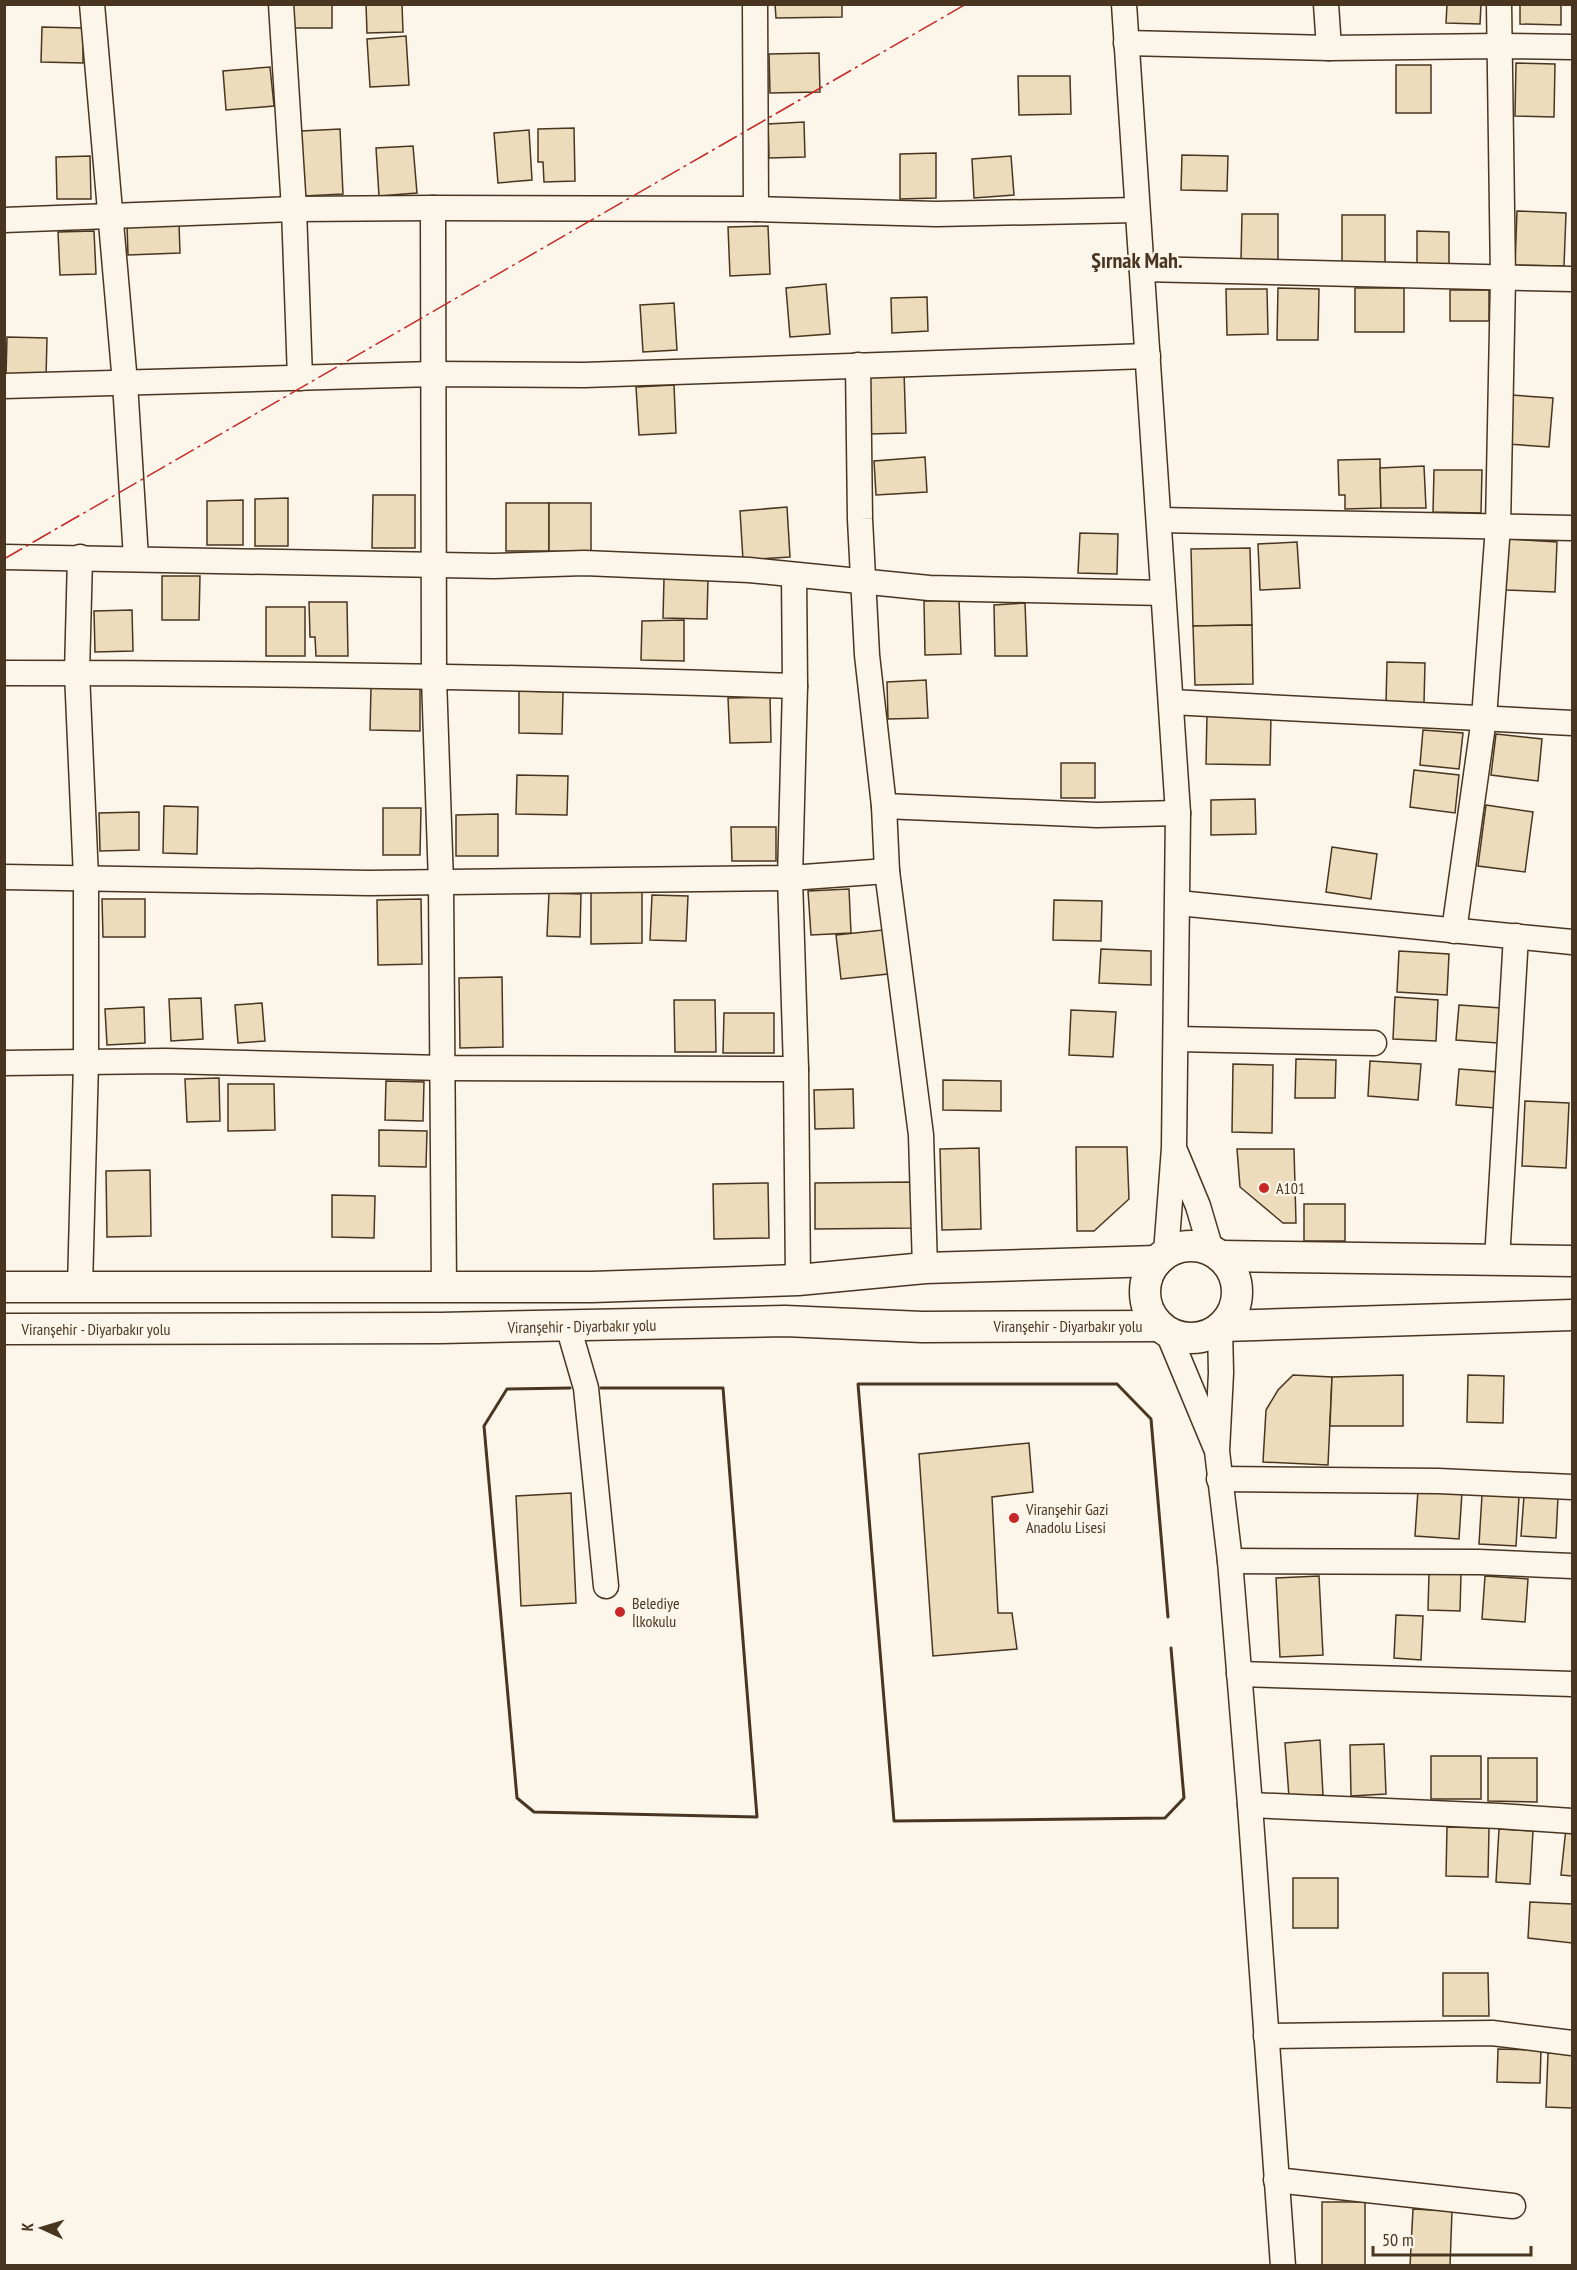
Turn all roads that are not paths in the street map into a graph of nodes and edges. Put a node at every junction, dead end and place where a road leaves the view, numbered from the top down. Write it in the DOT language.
graph roads {
  1 [pos="92,4"];
  2 [pos="281,4"];
  3 [pos="755,4"];
  4 [pos="1124,4"];
  5 [pos="1326,4"];
  6 [pos="1499,4"];
  7 [pos="1126,43"];
  8 [pos="1500,46"];
  9 [pos="1572,47"];
  10 [pos="1329,48"];
  11 [pos="433,208"];
  12 [pos="294,209"];
  13 [pos="756,209"];
  14 [pos="1137,210"];
  15 [pos="111,216"];
  16 [pos="4,220"];
  17 [pos="1142,269"];
  18 [pos="1503,278"];
  19 [pos="1572,279"];
  20 [pos="1148,356"];
  21 [pos="858,365"];
  22 [pos="434,374"];
  23 [pos="300,378"];
  24 [pos="125,383"];
  25 [pos="4,386"];
  26 [pos="1160,520"];
  27 [pos="1497,526"];
  28 [pos="1572,528"];
  29 [pos="4,557"];
  30 [pos="80,557"];
  31 [pos="136,558"];
  32 [pos="433,565"];
  33 [pos="794,575"];
  34 [pos="862,582"];
  35 [pos="1163,593"];
  36 [pos="4,673"];
  37 [pos="77,673"];
  38 [pos="434,678"];
  39 [pos="795,686"];
  40 [pos="1171,702"];
  41 [pos="1484,718"];
  42 [pos="1572,723"];
  43 [pos="884,806"];
  44 [pos="1178,813"];
  45 [pos="887,872"];
  46 [pos="4,877"];
  47 [pos="86,878"];
  48 [pos="790,878"];
  49 [pos="441,883"];
  50 [pos="1178,903"];
  51 [pos="1454,931"];
  52 [pos="1516,936"];
  53 [pos="1572,942"];
  54 [pos="1176,1039"];
  55 [pos="1374,1043"];
  56 [pos="86,1062"];
  57 [pos="4,1063"];
  58 [pos="442,1068"];
  59 [pos="796,1069"];
  60 [pos="1174,1148"];
  61 [pos="1216,1253"];
  62 [pos="1162,1257"];
  63 [pos="1497,1260"];
  64 [pos="1572,1261"];
  65 [pos="926,1268"];
  66 [pos="798,1280"];
  67 [pos="4,1287"];
  68 [pos="80,1287"];
  69 [pos="444,1289"];
  70 [pos="1572,1315"];
  71 [pos="568,1326"];
  72 [pos="1221,1327"];
  73 [pos="4,1329"];
  74 [pos="1164,1329"];
  75 [pos="1217,1451"];
  76 [pos="1219,1479"];
  77 [pos="1572,1486"];
  78 [pos="1230,1561"];
  79 [pos="1572,1566"];
  80 [pos="606,1586"];
  81 [pos="1239,1674"];
  82 [pos="1572,1684"];
  83 [pos="1250,1805"];
  84 [pos="1572,1821"];
  85 [pos="1266,2036"];
  86 [pos="1572,2043"];
  87 [pos="1276,2180"];
  88 [pos="1513,2206"];
  89 [pos="1283,2265"];
  1 -- 15 [label="street"];
  2 -- 12 [label="street"];
  3 -- 13 [label="street"];
  4 -- 7 [label="street"];
  5 -- 10 [label="street"];
  6 -- 8 [label="street"];
  7 -- 10 [label="street"];
  7 -- 14 [label="street"];
  8 -- 9 [label="street"];
  8 -- 10 [label="street"];
  8 -- 18 [label="street"];
  11 -- 12 [label="street"];
  11 -- 13 [label="street"];
  11 -- 22 [label="street"];
  12 -- 15 [label="street"];
  12 -- 23 [label="street"];
  13 -- 14 [label="street"];
  14 -- 17 [label="street"];
  15 -- 16 [label="street"];
  15 -- 24 [label="street"];
  17 -- 18 [label="street"];
  17 -- 20 [label="street"];
  18 -- 19 [label="street"];
  18 -- 27 [label="street"];
  20 -- 21 [label="street"];
  20 -- 26 [label="street"];
  21 -- 22 [label="street"];
  21 -- 34 [label="street"];
  22 -- 23 [label="street"];
  22 -- 32 [label="street"];
  23 -- 24 [label="street"];
  24 -- 25 [label="street"];
  24 -- 31 [label="street"];
  26 -- 27 [label="street"];
  26 -- 35 [label="street"];
  27 -- 28 [label="street"];
  27 -- 41 [label="street"];
  29 -- 30 [label="street"];
  30 -- 31 [label="street"];
  30 -- 37 [label="street"];
  31 -- 32 [label="street"];
  32 -- 33 [label="street"];
  32 -- 38 [label="street"];
  33 -- 34 [label="street"];
  33 -- 39 [label="street"];
  34 -- 35 [label="street"];
  34 -- 43 [label="street"];
  35 -- 40 [label="street"];
  36 -- 37 [label="street"];
  37 -- 38 [label="street"];
  37 -- 47 [label="street"];
  38 -- 39 [label="street"];
  38 -- 49 [label="street"];
  39 -- 48 [label="street"];
  40 -- 41 [label="street"];
  40 -- 44 [label="street"];
  41 -- 42 [label="street"];
  41 -- 51 [label="street"];
  43 -- 44 [label="street"];
  43 -- 45 [label="street"];
  44 -- 50 [label="street"];
  45 -- 48 [label="street"];
  45 -- 65 [label="street"];
  46 -- 47 [label="street"];
  47 -- 49 [label="street"];
  47 -- 56 [label="street"];
  48 -- 49 [label="street"];
  48 -- 59 [label="street"];
  49 -- 58 [label="street"];
  50 -- 51 [label="street"];
  50 -- 54 [label="street"];
  51 -- 52 [label="street"];
  52 -- 53 [label="street"];
  52 -- 63 [label="street"];
  54 -- 55 [label="street"];
  54 -- 60 [label="street"];
  56 -- 57 [label="street"];
  56 -- 58 [label="street"];
  56 -- 68 [label="street"];
  58 -- 59 [label="street"];
  58 -- 69 [label="street"];
  59 -- 66 [label="street"];
  60 -- 61 [label="street"];
  60 -- 62 [label="street"];
  61 -- 62 [label="main road"];
  61 -- 63 [label="main road"];
  61 -- 72 [label="main road"];
  62 -- 65 [label="main road"];
  62 -- 74 [label="main road"];
  63 -- 64 [label="main road"];
  65 -- 66 [label="main road"];
  66 -- 69 [label="main road"];
  67 -- 68 [label="main road"];
  68 -- 69 [label="main road"];
  70 -- 72 [label="main road"];
  71 -- 73 [label="main road, Viranşehir - Diyarbakır yolu"];
  71 -- 74 [label="main road, Viranşehir - Diyarbakır yolu"];
  71 -- 80 [label="street"];
  72 -- 74 [label="main road"];
  72 -- 75 [label="street"];
  74 -- 75 [label="street"];
  75 -- 76 [label="street"];
  76 -- 77 [label="street"];
  76 -- 78 [label="street"];
  78 -- 79 [label="street"];
  78 -- 81 [label="street"];
  81 -- 82 [label="street"];
  81 -- 83 [label="street"];
  83 -- 84 [label="street"];
  83 -- 85 [label="street"];
  85 -- 86 [label="street"];
  85 -- 87 [label="street"];
  87 -- 88 [label="street"];
  87 -- 89 [label="street"];
}
